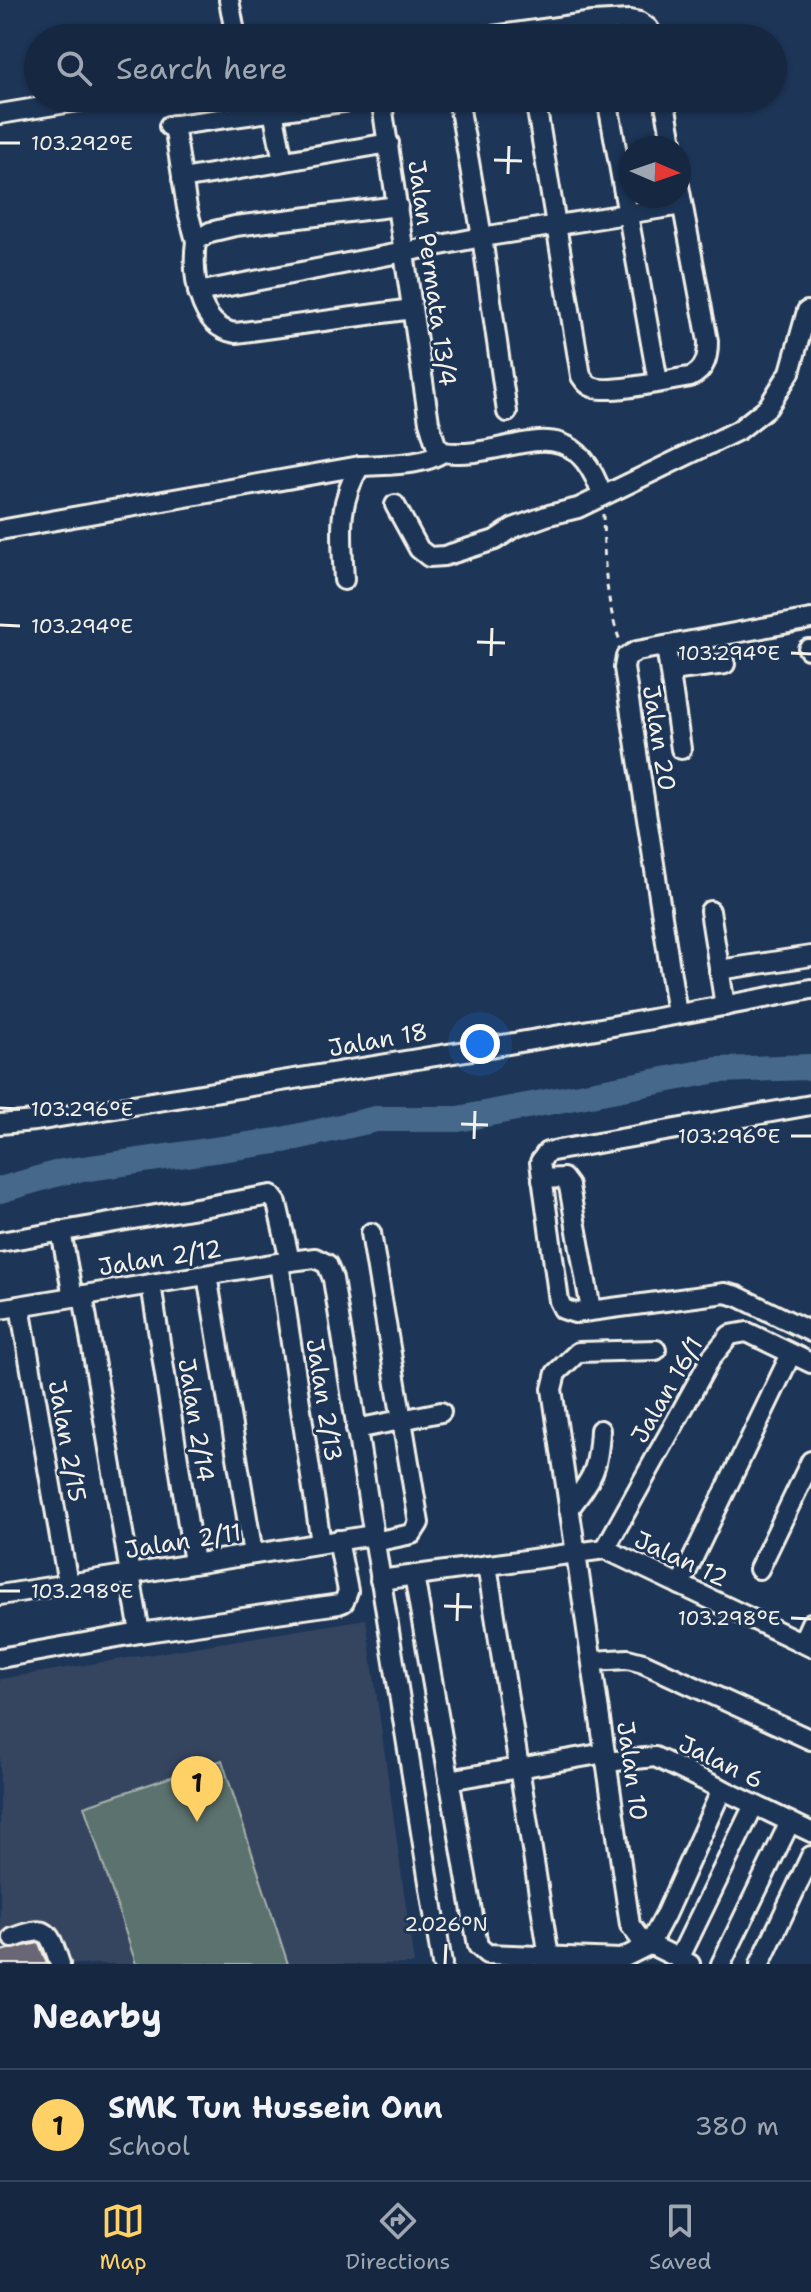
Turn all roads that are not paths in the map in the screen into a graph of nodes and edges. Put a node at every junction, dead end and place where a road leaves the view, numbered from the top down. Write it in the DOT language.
graph roads {
  1 [pos="229,0"];
  2 [pos="233,24"];
  3 [pos="24,110"];
  4 [pos="266,112"];
  5 [pos="273,112"];
  6 [pos="383,112"];
  7 [pos="460,112"];
  8 [pos="537,112"];
  9 [pos="609,112"];
  10 [pos="667,112"];
  11 [pos="0,114"];
  12 [pos="671,136"];
  13 [pos="389,143"];
  14 [pos="283,161"];
  15 [pos="182,179"];
  16 [pos="398,206"];
  17 [pos="661,208"];
  18 [pos="683,208"];
  19 [pos="627,213"];
  20 [pos="557,225"];
  21 [pos="482,237"];
  22 [pos="196,241"];
  23 [pos="404,253"];
  24 [pos="198,292"];
  25 [pos="412,309"];
  26 [pos="807,311"];
  27 [pos="658,382"];
  28 [pos="507,412"];
  29 [pos="443,452"];
  30 [pos="360,466"];
  31 [pos="602,495"];
  32 [pos="395,505"];
  33 [pos="0,530"];
  34 [pos="344,580"];
  35 [pos="811,619"];
  36 [pos="666,646"];
  37 [pos="725,664"];
  38 [pos="671,671"];
  39 [pos="681,749"];
  40 [pos="710,911"];
  41 [pos="811,956"];
  42 [pos="719,970"];
  43 [pos="811,989"];
  44 [pos="725,1006"];
  45 [pos="677,1014"];
  46 [pos="811,1105"];
  47 [pos="0,1124"];
  48 [pos="542,1179"];
  49 [pos="61,1231"];
  50 [pos="371,1233"];
  51 [pos="0,1242"];
  52 [pos="284,1262"];
  53 [pos="207,1275"];
  54 [pos="151,1284"];
  55 [pos="78,1296"];
  56 [pos="20,1306"];
  57 [pos="0,1309"];
  58 [pos="591,1310"];
  59 [pos="811,1332"];
  60 [pos="656,1350"];
  61 [pos="791,1354"];
  62 [pos="811,1363"];
  63 [pos="441,1412"];
  64 [pos="402,1420"];
  65 [pos="356,1429"];
  66 [pos="600,1430"];
  67 [pos="811,1461"];
  68 [pos="569,1509"];
  69 [pos="374,1538"];
  70 [pos="330,1542"];
  71 [pos="605,1549"];
  72 [pos="576,1552"];
  73 [pos="253,1554"];
  74 [pos="194,1563"];
  75 [pos="487,1565"];
  76 [pos="759,1569"];
  77 [pos="130,1574"];
  78 [pos="414,1575"];
  79 [pos="380,1580"];
  80 [pos="68,1584"];
  81 [pos="680,1585"];
  82 [pos="0,1595"];
  83 [pos="811,1623"];
  84 [pos="140,1633"];
  85 [pos="806,1645"];
  86 [pos="0,1658"];
  87 [pos="592,1661"];
  88 [pos="811,1740"];
  89 [pos="606,1757"];
  90 [pos="519,1767"];
  91 [pos="449,1780"];
  92 [pos="722,1789"];
  93 [pos="754,1805"];
  94 [pos="790,1822"];
  95 [pos="811,1832"];
  96 [pos="811,1856"];
  97 [pos="13,1938"];
  98 [pos="649,1945"];
  99 [pos="549,1957"];
  100 [pos="684,1961"];
  101 [pos="60,1964"];
  102 [pos="442,1964"];
  103 [pos="721,1964"];
  104 [pos="760,1964"];
  1 -- 2 [label="street"];
  3 -- 11 [label="street"];
  4 -- 15 [label="street"];
  5 -- 14 [label="street"];
  6 -- 13 [label="street, Jalan Permata 13/4"];
  7 -- 21 [label="street"];
  8 -- 20 [label="street"];
  9 -- 19 [label="street"];
  10 -- 12 [label="street"];
  13 -- 14 [label="street"];
  13 -- 16 [label="street, Jalan Permata 13/4"];
  14 -- 15 [label="street"];
  15 -- 22 [label="street"];
  16 -- 22 [label="street"];
  16 -- 23 [label="street, Jalan Permata 13/4"];
  17 -- 19 [label="street"];
  18 -- 27 [label="street"];
  19 -- 20 [label="street"];
  19 -- 27 [label="street"];
  20 -- 21 [label="street"];
  20 -- 27 [label="street"];
  21 -- 23 [label="street"];
  21 -- 28 [label="street"];
  22 -- 24 [label="street"];
  23 -- 24 [label="street"];
  23 -- 25 [label="street, Jalan Permata 13/4"];
  24 -- 25 [label="street"];
  25 -- 29 [label="street, Jalan Permata 13/4"];
  26 -- 31 [label="street"];
  29 -- 30 [label="street"];
  29 -- 31 [label="street"];
  30 -- 33 [label="street"];
  30 -- 34 [label="street"];
  31 -- 32 [label="street"];
  35 -- 36 [label="street, Jalan 20"];
  36 -- 38 [label="street"];
  36 -- 45 [label="street, Jalan 20"];
  37 -- 38 [label="street"];
  38 -- 39 [label="street"];
  40 -- 42 [label="street"];
  41 -- 42 [label="street"];
  42 -- 44 [label="street"];
  43 -- 44 [label="street, Jalan 18"];
  44 -- 45 [label="street, Jalan 18"];
  45 -- 47 [label="street, Jalan 18"];
  46 -- 48 [label="street"];
  48 -- 58 [label="street"];
  48 -- 58 [label="street"];
  49 -- 51 [label="street"];
  49 -- 52 [label="street, Jalan 2/13"];
  49 -- 55 [label="street"];
  50 -- 64 [label="street, Jalan 2/11"];
  52 -- 53 [label="street, Jalan 2/12"];
  52 -- 65 [label="street, Jalan 2/12"];
  52 -- 70 [label="street, Jalan 2/13"];
  53 -- 54 [label="street, Jalan 2/12"];
  53 -- 73 [label="street"];
  54 -- 55 [label="street, Jalan 2/12"];
  54 -- 74 [label="street, Jalan 2/14"];
  55 -- 56 [label="street, Jalan 2/12"];
  55 -- 77 [label="street"];
  56 -- 57 [label="street, Jalan 2/12"];
  56 -- 80 [label="street, Jalan 2/15"];
  58 -- 59 [label="street"];
  60 -- 68 [label="street, Jalan 10"];
  61 -- 62 [label="street, Jalan 16/1"];
  61 -- 71 [label="street, Jalan 16/1"];
  61 -- 81 [label="street"];
  63 -- 64 [label="street"];
  64 -- 65 [label="street"];
  64 -- 69 [label="street, Jalan 2/11"];
  65 -- 69 [label="street"];
  66 -- 68 [label="street"];
  67 -- 76 [label="street"];
  68 -- 72 [label="street, Jalan 10"];
  69 -- 70 [label="street, Jalan 2/11"];
  69 -- 79 [label="street"];
  70 -- 73 [label="street, Jalan 2/11"];
  70 -- 84 [label="street, Jalan 2/13"];
  71 -- 72 [label="street, Jalan 12"];
  71 -- 81 [label="street, Jalan 12"];
  72 -- 75 [label="street, Jalan 12"];
  72 -- 87 [label="street, Jalan 10"];
  73 -- 74 [label="street, Jalan 2/11"];
  74 -- 77 [label="street, Jalan 2/11"];
  75 -- 78 [label="street, Jalan 12"];
  75 -- 90 [label="street"];
  77 -- 80 [label="street, Jalan 2/11"];
  77 -- 84 [label="street"];
  78 -- 79 [label="street, Jalan 12"];
  78 -- 91 [label="street"];
  79 -- 102 [label="street"];
  80 -- 82 [label="street, Jalan 2/11"];
  81 -- 85 [label="street, Jalan 12"];
  83 -- 85 [label="street"];
  84 -- 86 [label="street"];
  87 -- 88 [label="street"];
  87 -- 89 [label="street, Jalan 10"];
  89 -- 90 [label="street, Jalan 6"];
  89 -- 92 [label="street, Jalan 6"];
  89 -- 98 [label="street, Jalan 10"];
  90 -- 91 [label="street, Jalan 6"];
  90 -- 99 [label="street"];
  91 -- 99 [label="street"];
  92 -- 93 [label="street, Jalan 6"];
  92 -- 98 [label="street"];
  93 -- 94 [label="street, Jalan 6"];
  93 -- 100 [label="street"];
  94 -- 95 [label="street, Jalan 6"];
  94 -- 103 [label="street"];
  96 -- 104 [label="street"];
  97 -- 101 [label="street"];
  98 -- 99 [label="street"];
  98 -- 100 [label="street"];
}
